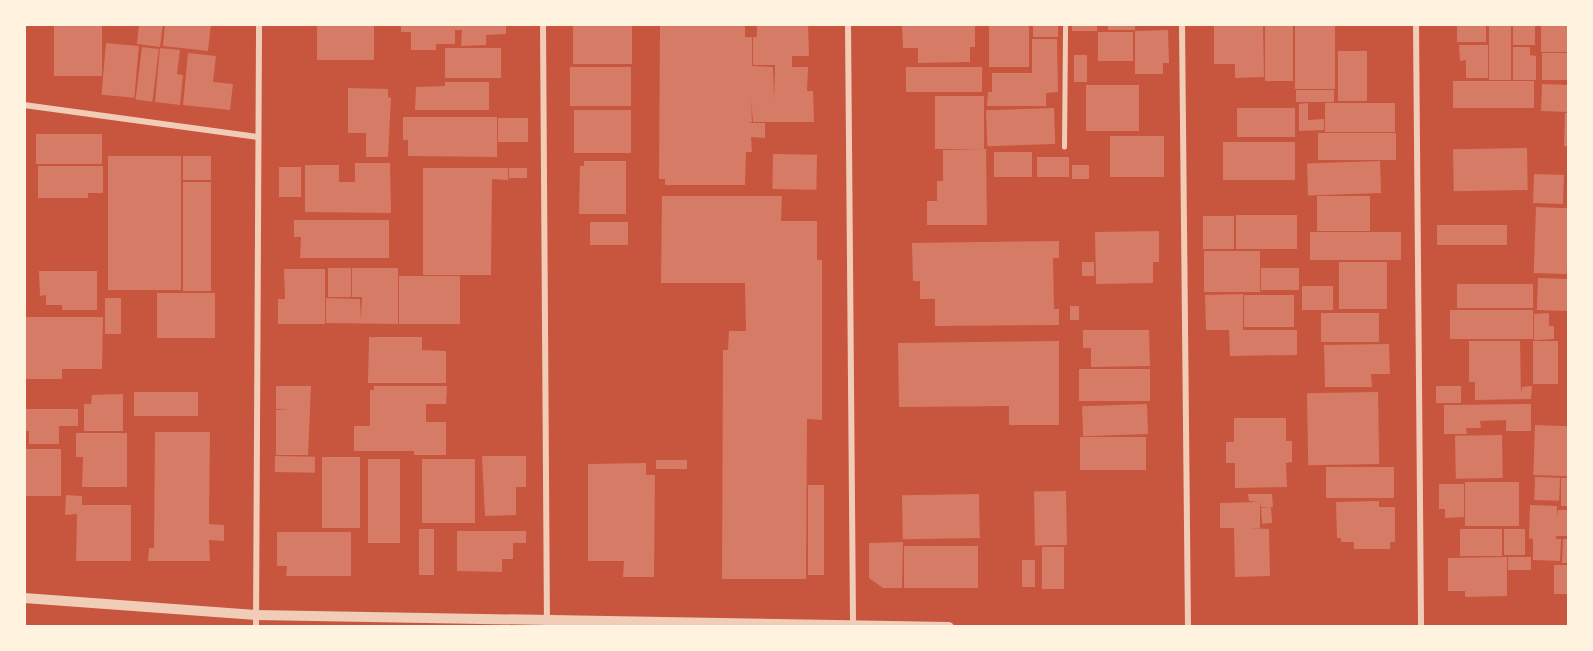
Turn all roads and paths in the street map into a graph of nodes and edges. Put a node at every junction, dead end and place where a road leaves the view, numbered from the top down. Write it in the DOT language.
graph roads {
  1 [pos="259,24"];
  2 [pos="543,24"];
  3 [pos="848,24"];
  4 [pos="1065,24"];
  5 [pos="1182,24"];
  6 [pos="1416,24"];
  7 [pos="24,105"];
  8 [pos="258,137"];
  9 [pos="1064,147"];
  10 [pos="24,598"];
  11 [pos="256,621"];
  12 [pos="547,624"];
  13 [pos="853,626"];
  14 [pos="949,627"];
  15 [pos="1188,627"];
  16 [pos="1421,627"];
  1 -- 8 [label="street"];
  2 -- 12 [label="street"];
  3 -- 13 [label="street"];
  4 -- 9 [label="lane"];
  5 -- 15 [label="street"];
  6 -- 16 [label="street"];
  7 -- 8 [label="street"];
  8 -- 11 [label="street"];
  10 -- 11 [label="street"];
  11 -- 12 [label="street"];
  12 -- 13 [label="street"];
  13 -- 14 [label="street"];
}
